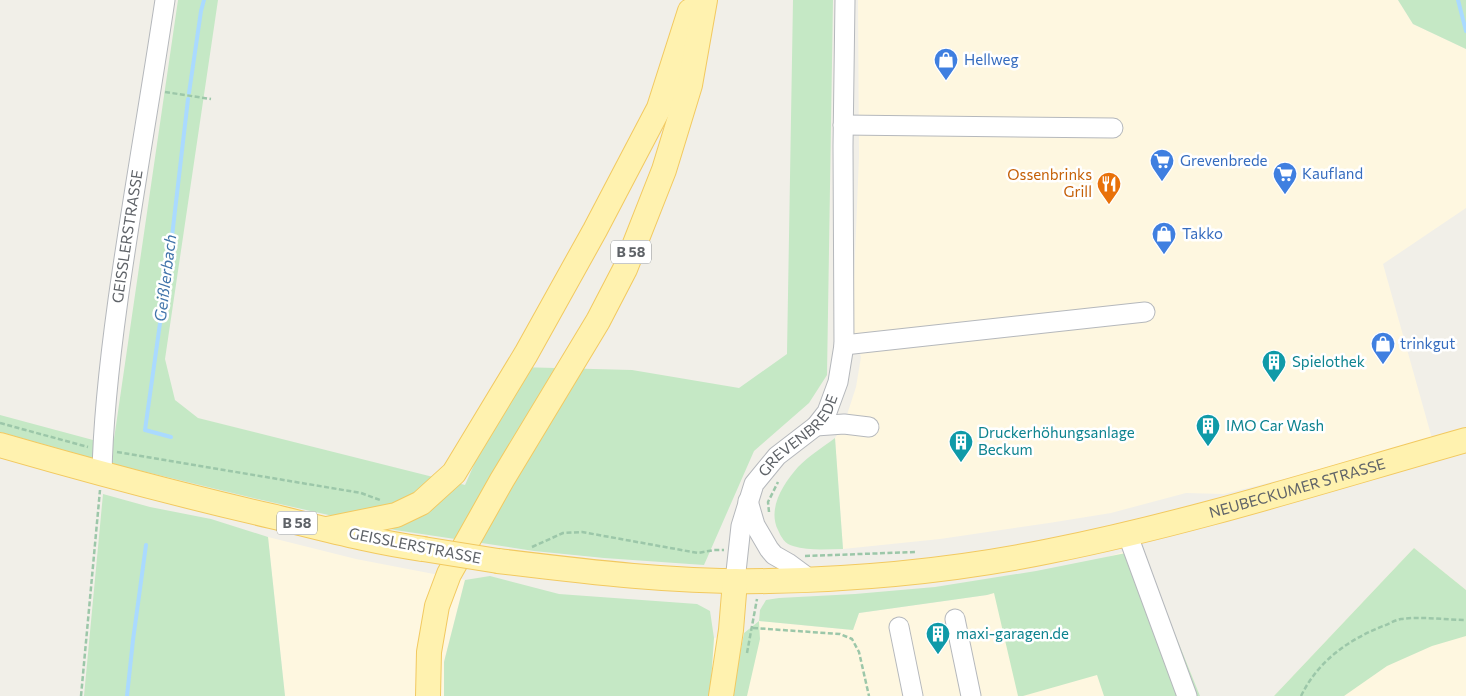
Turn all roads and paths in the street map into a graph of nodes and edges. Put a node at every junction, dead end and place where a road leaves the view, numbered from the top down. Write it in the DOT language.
graph roads {
  1 [pos="166,0"];
  2 [pos="694,0"];
  3 [pos="705,0"];
  4 [pos="845,0"];
  5 [pos="152,90"];
  6 [pos="211,99"];
  7 [pos="843,125"];
  8 [pos="1113,128"];
  9 [pos="1146,312"];
  10 [pos="844,345"];
  11 [pos="0,423"];
  12 [pos="816,426"];
  13 [pos="869,427"];
  14 [pos="1466,440"];
  15 [pos="0,445"];
  16 [pos="102,450"];
  17 [pos="102,474"];
  18 [pos="748,501"];
  19 [pos="396,515"];
  20 [pos="327,529"];
  21 [pos="1127,533"];
  22 [pos="528,548"];
  23 [pos="738,551"];
  24 [pos="920,552"];
  25 [pos="805,556"];
  26 [pos="811,580"];
  27 [pos="735,581"];
  28 [pos="760,581"];
  29 [pos="955,619"];
  30 [pos="1466,620"];
  31 [pos="899,627"];
  32 [pos="753,628"];
  33 [pos="747,654"];
  34 [pos="81,696"];
  35 [pos="428,696"];
  36 [pos="721,696"];
  37 [pos="869,696"];
  38 [pos="913,696"];
  39 [pos="971,696"];
  40 [pos="1187,696"];
  41 [pos="1301,696"];
  1 -- 5 [label="street, GEISSLERSTRASSE"];
  2 -- 19 [label="main road"];
  3 -- 35 [label="main road, B 58"];
  4 -- 7 [label="street, GREVENBREDE"];
  5 -- 6 [label="path"];
  5 -- 16 [label="street, GEISSLERSTRASSE"];
  7 -- 8 [label="street"];
  7 -- 10 [label="street, GREVENBREDE"];
  9 -- 10 [label="street"];
  10 -- 12 [label="street, GREVENBREDE"];
  11 -- 16 [label="path"];
  12 -- 13 [label="street"];
  12 -- 18 [label="street, GREVENBREDE"];
  14 -- 21 [label="main road, NEUBECKUMER STRASSE"];
  15 -- 17 [label="main road, GEISSLERSTRASSE / B 58"];
  16 -- 17 [label="street, GEISSLERSTRASSE"];
  16 -- 19 [label="path"];
  17 -- 20 [label="main road, GEISSLERSTRASSE / B 58"];
  17 -- 34 [label="path"];
  18 -- 23 [label="street, GREVENBREDE"];
  18 -- 26 [label="street"];
  19 -- 20 [label="main road"];
  20 -- 27 [label="main road, GEISSLERSTRASSE / B 58, bridge"];
  21 -- 26 [label="main road, NEUBECKUMER STRASSE"];
  21 -- 40 [label="street"];
  22 -- 23 [label="path"];
  23 -- 27 [label="street, GREVENBREDE"];
  24 -- 25 [label="path"];
  26 -- 28 [label="main road, NEUBECKUMER STRASSE"];
  27 -- 28 [label="main road, NEUBECKUMER STRASSE"];
  27 -- 36 [label="main road"];
  28 -- 32 [label="path"];
  29 -- 39 [label="street"];
  30 -- 41 [label="path"];
  31 -- 38 [label="street"];
  32 -- 33 [label="path"];
  32 -- 37 [label="path"];
}
